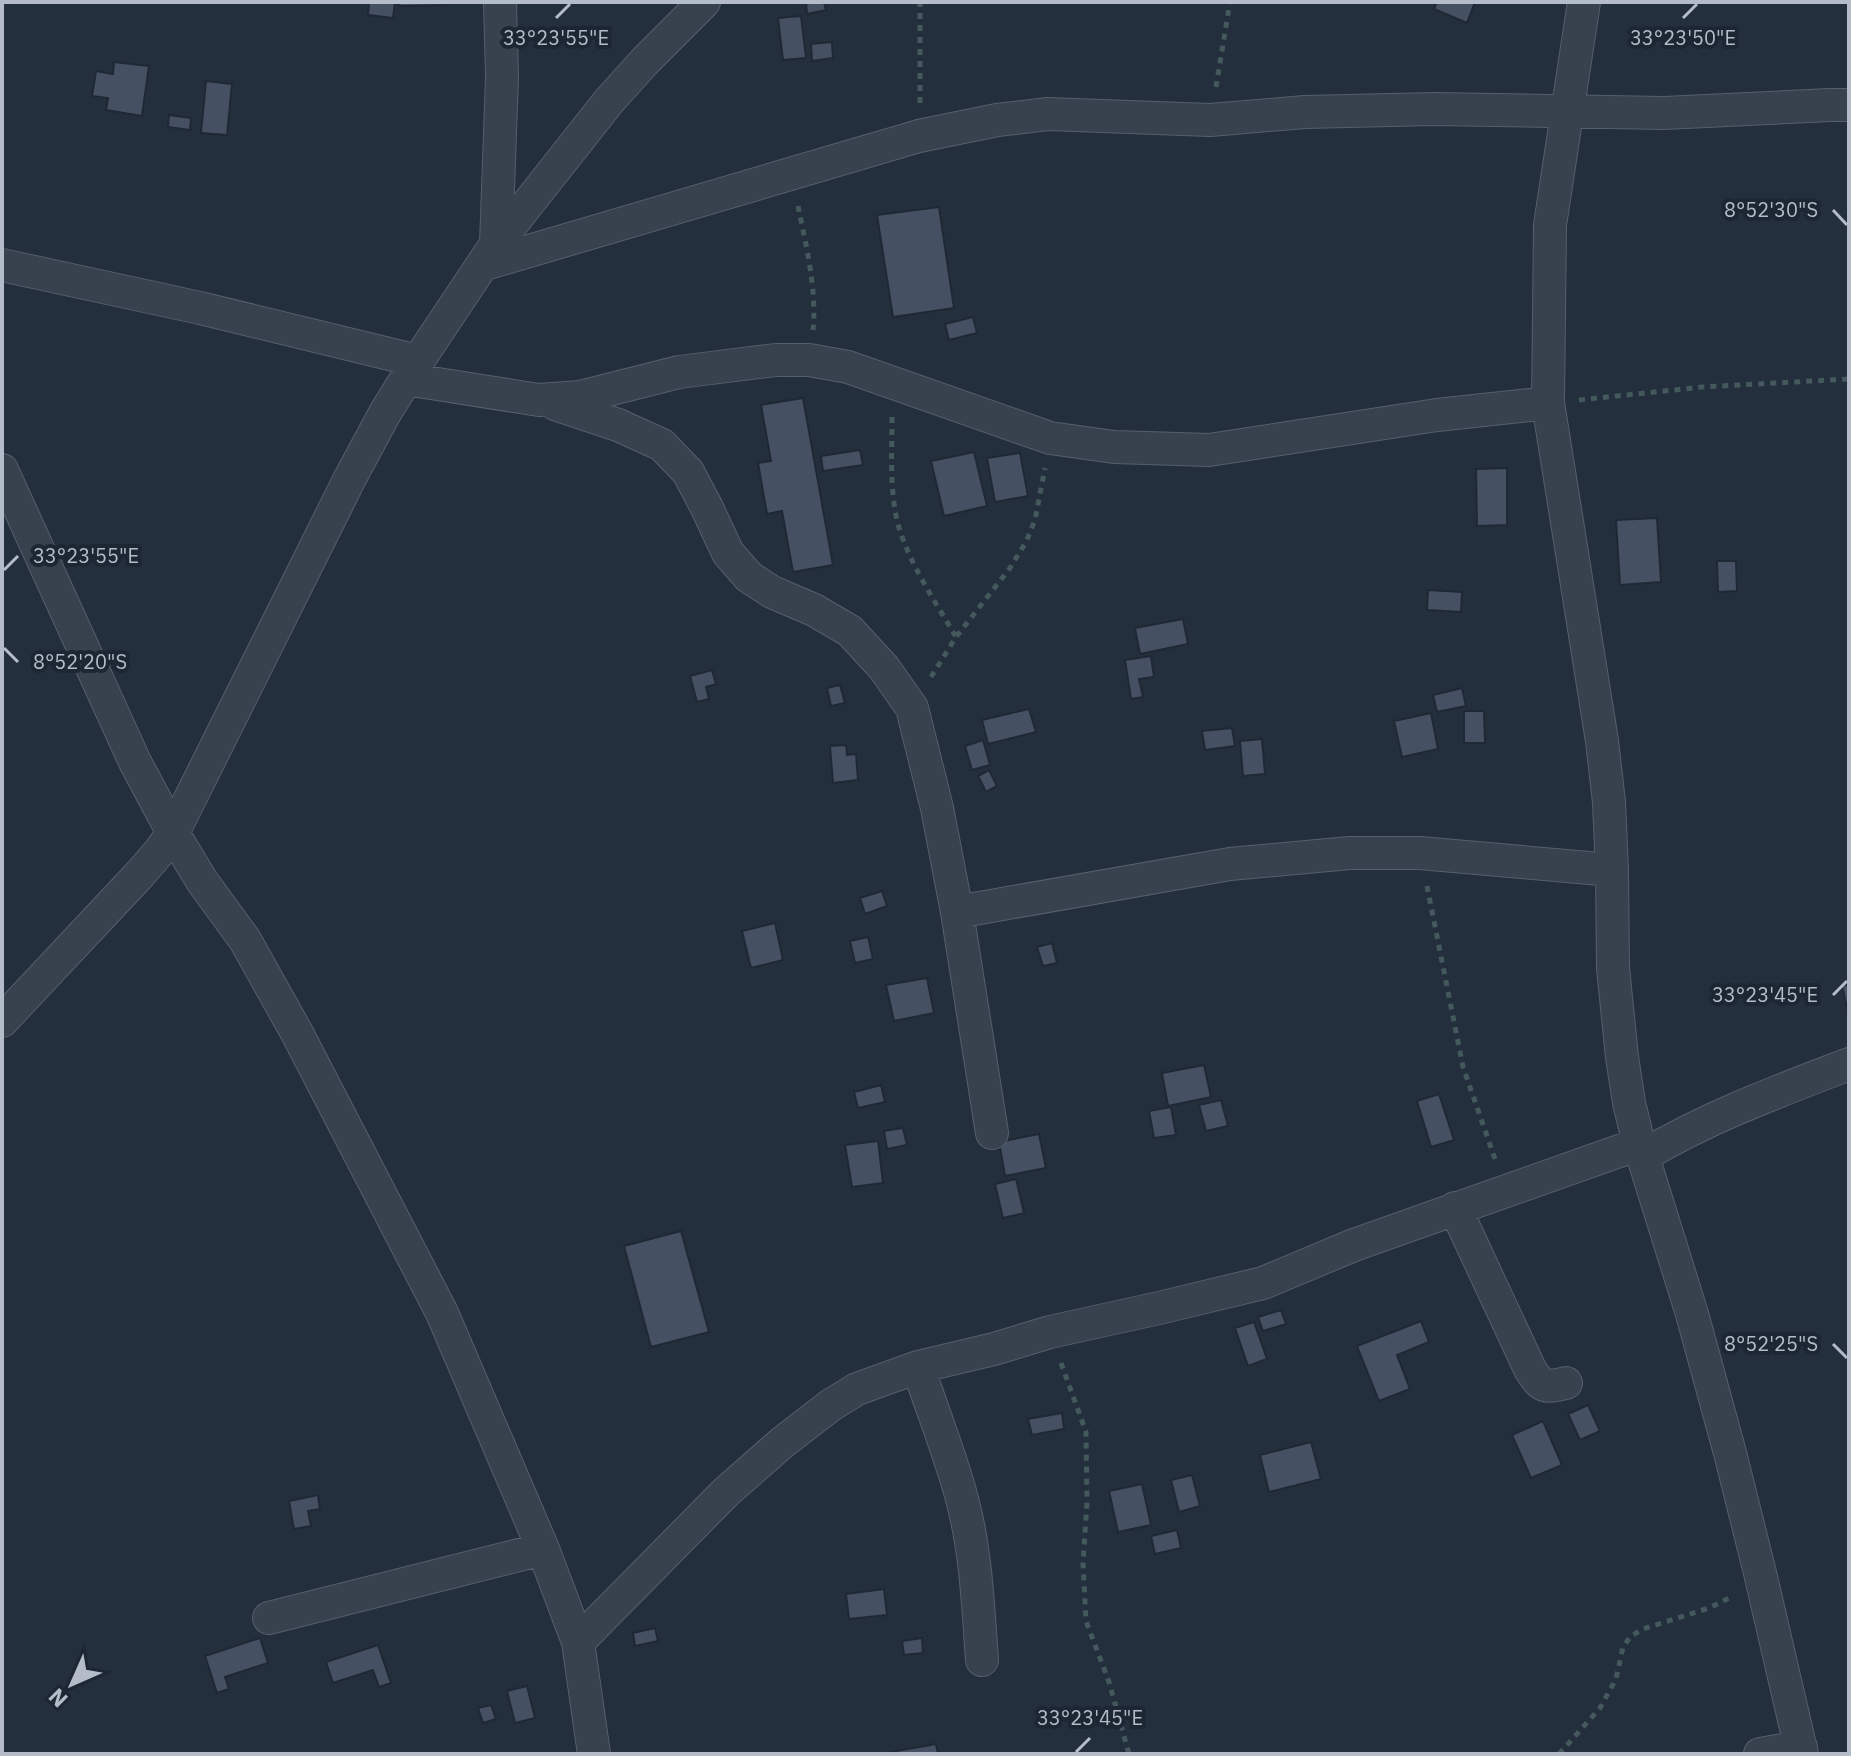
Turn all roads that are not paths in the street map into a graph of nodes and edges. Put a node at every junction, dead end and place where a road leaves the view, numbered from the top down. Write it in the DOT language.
graph roads {
  1 [pos="500,2"];
  2 [pos="704,2"];
  3 [pos="1584,2"];
  4 [pos="1849,105"];
  5 [pos="1567,112"];
  6 [pos="490,254"];
  7 [pos="2,265"];
  8 [pos="412,370"];
  9 [pos="539,400"];
  10 [pos="1548,403"];
  11 [pos="2,470"];
  12 [pos="173,833"];
  13 [pos="1612,870"];
  14 [pos="957,912"];
  15 [pos="2,1021"];
  16 [pos="1849,1064"];
  17 [pos="992,1133"];
  18 [pos="1641,1150"];
  19 [pos="1455,1208"];
  20 [pos="918,1367"];
  21 [pos="1566,1383"];
  22 [pos="543,1549"];
  23 [pos="269,1618"];
  24 [pos="578,1642"];
  25 [pos="982,1660"];
  26 [pos="1801,1751"];
  27 [pos="594,1754"];
  28 [pos="1760,1754"];
  1 -- 6 [label="street"];
  2 -- 6 [label="street"];
  3 -- 5 [label="street"];
  4 -- 5 [label="street"];
  5 -- 6 [label="street"];
  5 -- 10 [label="street"];
  6 -- 8 [label="street"];
  7 -- 8 [label="street"];
  8 -- 9 [label="street"];
  8 -- 12 [label="street"];
  9 -- 10 [label="street"];
  9 -- 14 [label="street"];
  10 -- 13 [label="street"];
  11 -- 12 [label="street"];
  12 -- 15 [label="street"];
  12 -- 22 [label="street"];
  13 -- 14 [label="street"];
  13 -- 18 [label="street"];
  14 -- 17 [label="street"];
  16 -- 18 [label="street"];
  18 -- 19 [label="street"];
  18 -- 26 [label="street"];
  19 -- 20 [label="street"];
  19 -- 21 [label="street"];
  20 -- 24 [label="street"];
  20 -- 25 [label="street"];
  22 -- 23 [label="street"];
  22 -- 24 [label="street"];
  24 -- 27 [label="street"];
  26 -- 28 [label="street"];
}
